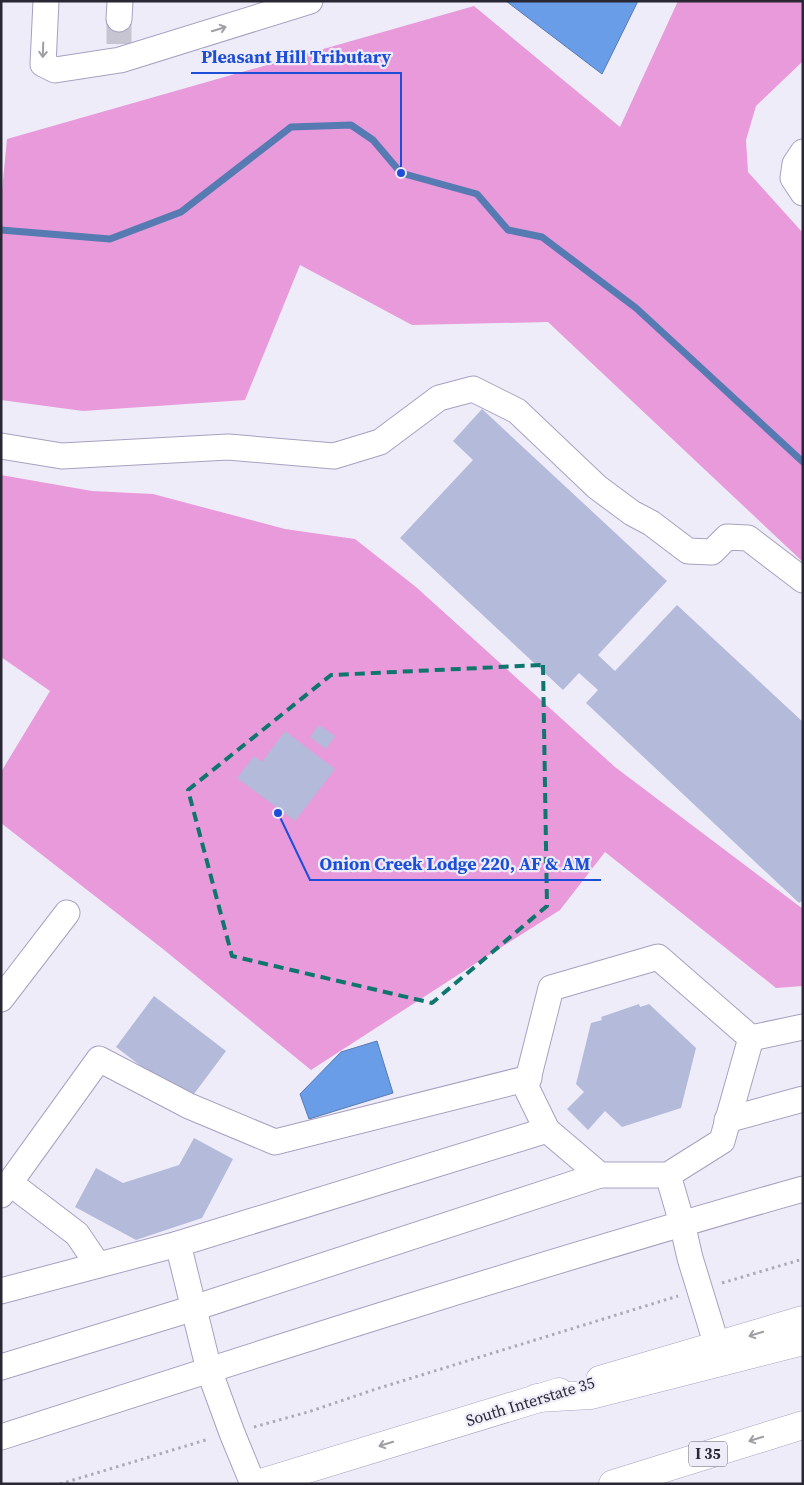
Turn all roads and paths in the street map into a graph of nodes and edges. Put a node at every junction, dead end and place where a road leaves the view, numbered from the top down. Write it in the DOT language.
graph roads {
  1 [pos="46,1"];
  2 [pos="310,1"];
  3 [pos="803,152"];
  4 [pos="803,193"];
  5 [pos="1,446"];
  6 [pos="803,580"];
  7 [pos="68,913"];
  8 [pos="1,999"];
  9 [pos="803,1027"];
  10 [pos="751,1038"];
  11 [pos="529,1078"];
  12 [pos="803,1099"];
  13 [pos="727,1120"];
  14 [pos="547,1130"];
  15 [pos="600,1175"];
  16 [pos="668,1175"];
  17 [pos="803,1188"];
  18 [pos="6,1189"];
  19 [pos="682,1223"];
  20 [pos="178,1244"];
  21 [pos="803,1259"];
  22 [pos="98,1265"];
  23 [pos="700,1290"];
  24 [pos="1,1291"];
  25 [pos="194,1308"];
  26 [pos="803,1320"];
  27 [pos="803,1341"];
  28 [pos="717,1346"];
  29 [pos="1,1366"];
  30 [pos="209,1370"];
  31 [pos="537,1398"];
  32 [pos="803,1424"];
  33 [pos="232,1433"];
  34 [pos="1,1437"];
  35 [pos="60,1484"];
  36 [pos="253,1484"];
  37 [pos="258,1484"];
  38 [pos="613,1484"];
  1 -- 2 [label="lane, one-way"];
  3 -- 4 [label="lane"];
  5 -- 6 [label="lane"];
  7 -- 8 [label="lane"];
  9 -- 10 [label="lane"];
  10 -- 11 [label="lane"];
  10 -- 13 [label="lane"];
  11 -- 14 [label="lane"];
  11 -- 18 [label="lane"];
  12 -- 13 [label="lane"];
  13 -- 16 [label="lane"];
  14 -- 15 [label="lane"];
  14 -- 20 [label="lane"];
  15 -- 16 [label="lane"];
  15 -- 25 [label="lane"];
  16 -- 19 [label="lane"];
  17 -- 19 [label="lane"];
  18 -- 22 [label="lane"];
  19 -- 23 [label="lane"];
  19 -- 30 [label="lane"];
  20 -- 22 [label="lane"];
  20 -- 25 [label="lane"];
  21 -- 23 [label="path"];
  22 -- 24 [label="lane"];
  23 -- 28 [label="lane"];
  23 -- 33 [label="path"];
  25 -- 29 [label="lane"];
  25 -- 30 [label="lane"];
  26 -- 28 [label="main road, South Interstate 35, one-way"];
  27 -- 31 [label="main road"];
  28 -- 31 [label="main road, South Interstate 35"];
  30 -- 33 [label="lane"];
  30 -- 34 [label="lane"];
  31 -- 37 [label="main road, South Interstate 35, one-way"];
  32 -- 38 [label="main road, I 35, one-way"];
  33 -- 35 [label="path"];
  33 -- 36 [label="lane"];
}
